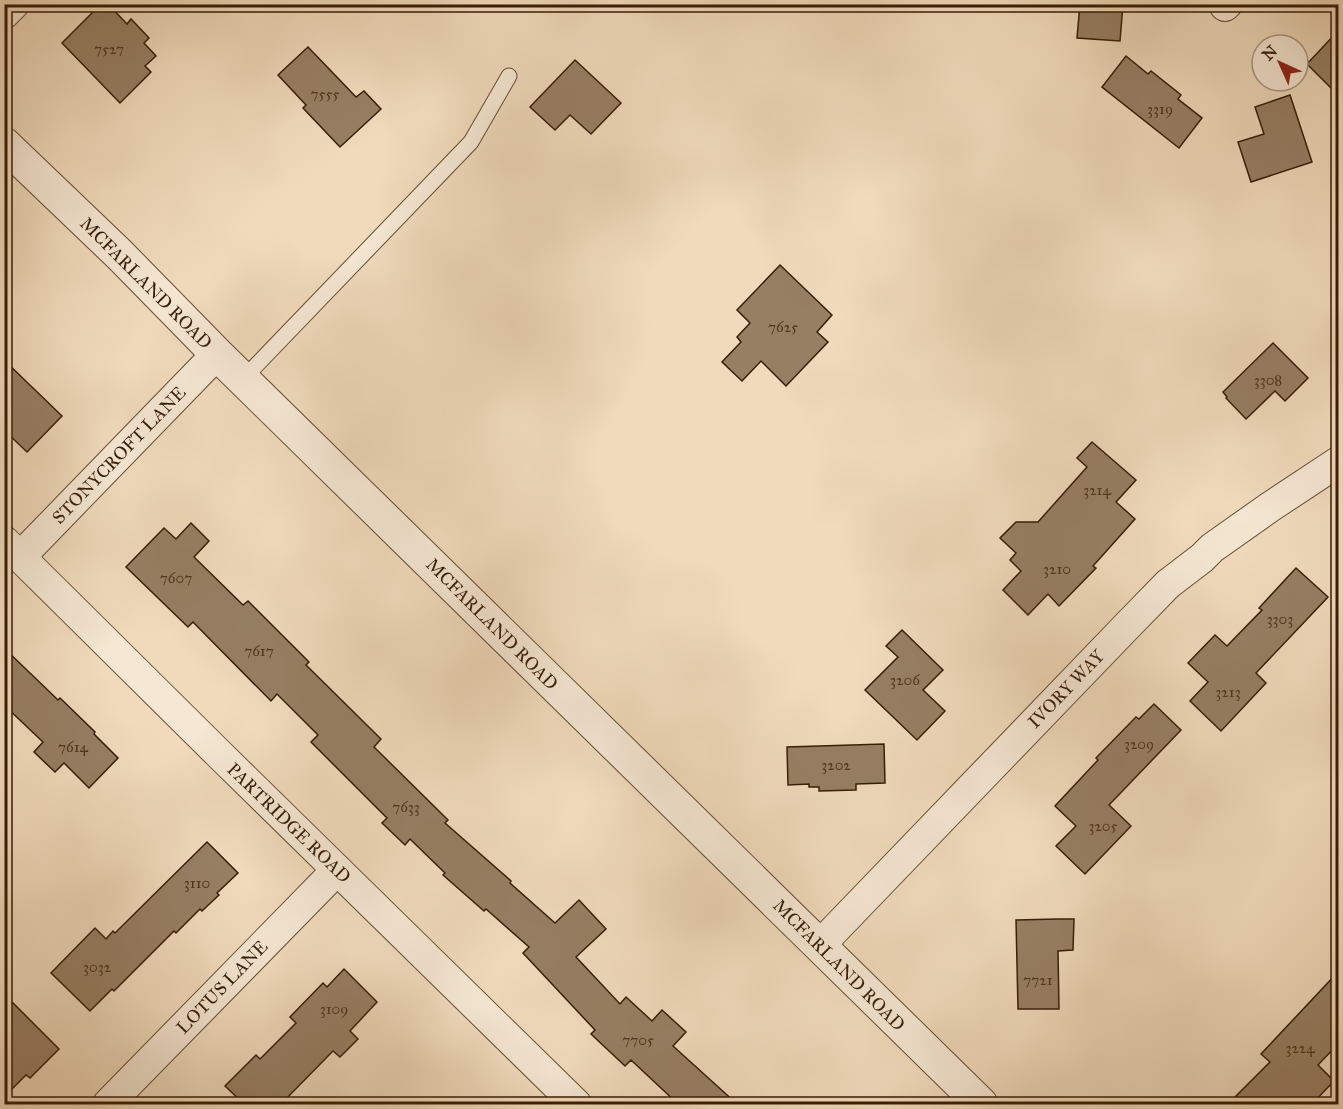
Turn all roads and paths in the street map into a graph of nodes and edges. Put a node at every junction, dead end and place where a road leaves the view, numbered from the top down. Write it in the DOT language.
graph roads {
  1 [pos="14,4"];
  2 [pos="4,14"];
  3 [pos="509,76"];
  4 [pos="4,144"];
  5 [pos="218,354"];
  6 [pos="243,379"];
  7 [pos="1338,462"];
  8 [pos="13,548"];
  9 [pos="337,870"];
  10 [pos="819,946"];
  11 [pos="108,1104"];
  12 [pos="576,1104"];
  13 [pos="981,1104"];
  1 -- 2 [label="street"];
  3 -- 6 [label="lane"];
  4 -- 5 [label="street, MCFARLAND ROAD"];
  5 -- 6 [label="street, MCFARLAND ROAD"];
  5 -- 8 [label="street, STONYCROFT LANE"];
  6 -- 10 [label="street, MCFARLAND ROAD"];
  7 -- 10 [label="street, IVORY WAY"];
  8 -- 9 [label="street, PARTRIDGE ROAD"];
  9 -- 11 [label="street, LOTUS LANE"];
  9 -- 12 [label="street, PARTRIDGE ROAD"];
  10 -- 13 [label="street, MCFARLAND ROAD"];
}
